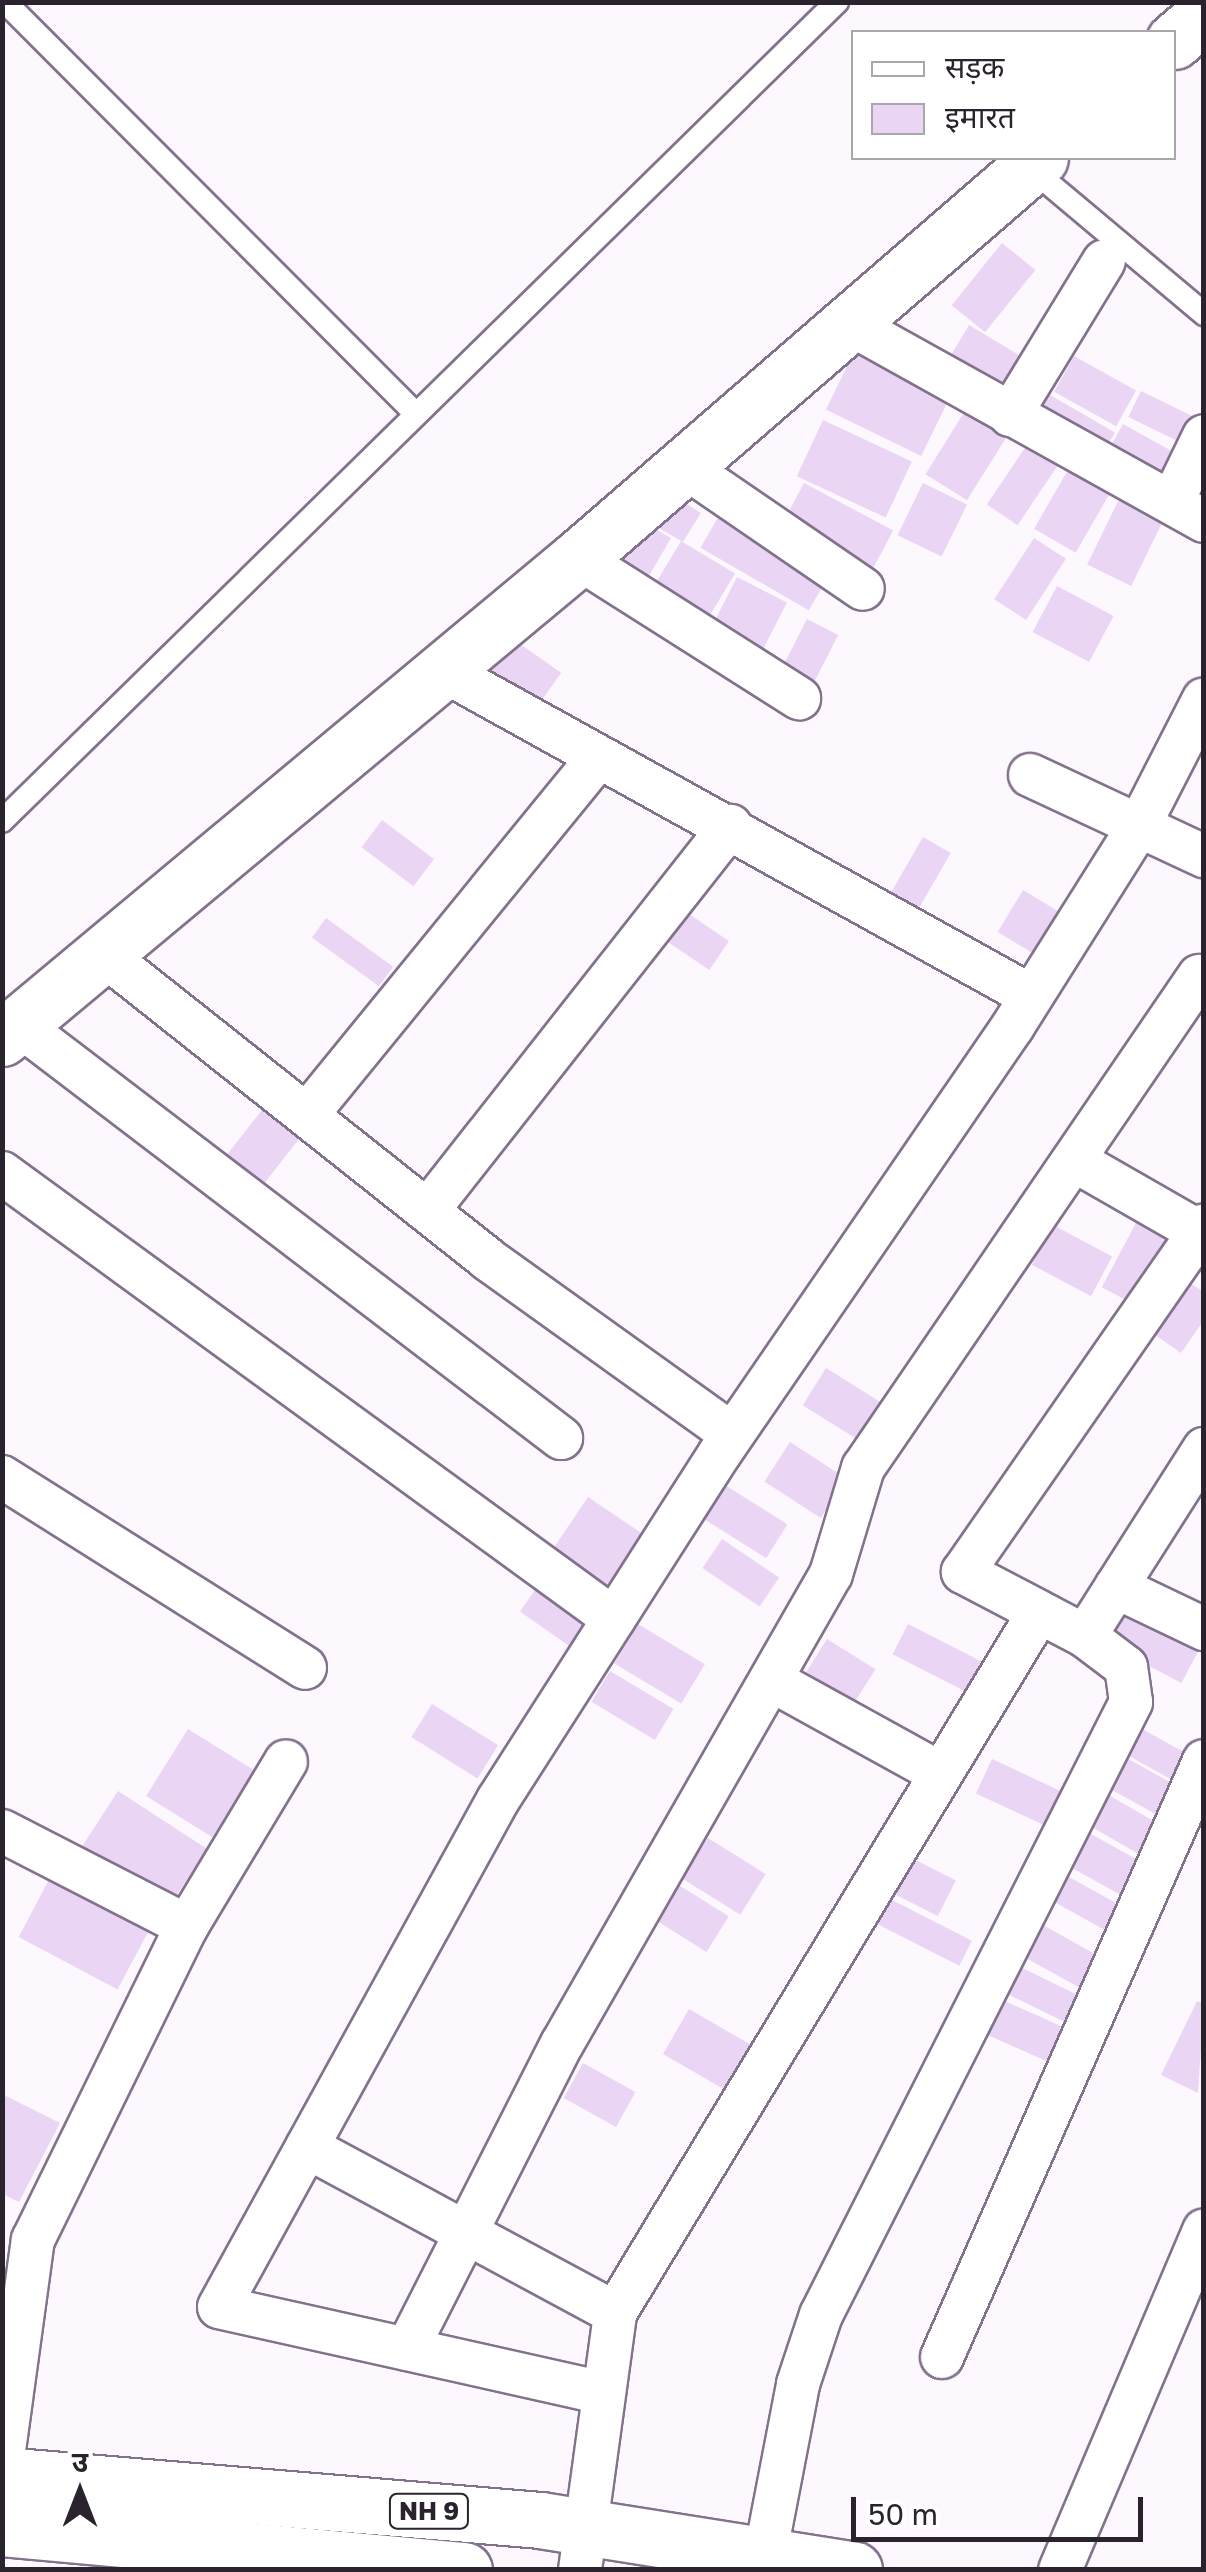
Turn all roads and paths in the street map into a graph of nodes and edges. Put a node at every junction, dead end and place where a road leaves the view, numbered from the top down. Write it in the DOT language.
graph roads {
  1 [pos="5,2"];
  2 [pos="838,2"];
  3 [pos="1204,15"];
  4 [pos="1176,39"];
  5 [pos="1034,162"];
  6 [pos="1104,261"];
  7 [pos="1204,314"];
  8 [pos="850,324"];
  9 [pos="416,414"];
  10 [pos="1010,415"];
  11 [pos="1204,436"];
  12 [pos="682,466"];
  13 [pos="1188,511"];
  14 [pos="578,558"];
  15 [pos="863,589"];
  16 [pos="444,671"];
  17 [pos="799,698"];
  18 [pos="1204,699"];
  19 [pos="597,759"];
  20 [pos="1030,776"];
  21 [pos="2,821"];
  22 [pos="1140,824"];
  23 [pos="730,826"];
  24 [pos="1204,856"];
  25 [pos="103,954"];
  26 [pos="1199,976"];
  27 [pos="1031,996"];
  28 [pos="10,1031"];
  29 [pos="310,1112"];
  30 [pos="1077,1162"];
  31 [pos="2,1173"];
  32 [pos="428,1210"];
  33 [pos="1201,1229"];
  34 [pos="732,1434"];
  35 [pos="561,1438"];
  36 [pos="1204,1449"];
  37 [pos="2,1477"];
  38 [pos="1116,1586"];
  39 [pos="1039,1612"];
  40 [pos="614,1619"];
  41 [pos="1204,1630"];
  42 [pos="1085,1636"];
  43 [pos="304,1668"];
  44 [pos="770,1680"];
  45 [pos="1204,1761"];
  46 [pos="286,1762"];
  47 [pos="941,1774"];
  48 [pos="2,1832"];
  49 [pos="187,1926"];
  50 [pos="307,2148"];
  51 [pos="1204,2230"];
  52 [pos="463,2231"];
  53 [pos="615,2313"];
  54 [pos="407,2349"];
  55 [pos="942,2358"];
  56 [pos="599,2392"];
  57 [pos="2,2465"];
  58 [pos="2,2474"];
  59 [pos="2,2528"];
  60 [pos="582,2548"];
  61 [pos="766,2556"];
  62 [pos="464,2570"];
  63 [pos="854,2570"];
  64 [pos="1060,2570"];
  1 -- 9 [label="lane"];
  2 -- 9 [label="lane"];
  3 -- 4 [label="main road"];
  5 -- 7 [label="lane"];
  5 -- 8 [label="main road"];
  6 -- 10 [label="street"];
  8 -- 10 [label="street"];
  8 -- 12 [label="main road"];
  9 -- 21 [label="lane"];
  10 -- 13 [label="street"];
  11 -- 13 [label="street"];
  12 -- 14 [label="main road"];
  12 -- 15 [label="street"];
  14 -- 16 [label="main road"];
  14 -- 17 [label="street"];
  16 -- 19 [label="street"];
  16 -- 25 [label="main road"];
  18 -- 22 [label="street"];
  19 -- 23 [label="street"];
  19 -- 29 [label="street"];
  20 -- 22 [label="street"];
  22 -- 24 [label="street"];
  22 -- 27 [label="street"];
  23 -- 27 [label="street"];
  23 -- 32 [label="street"];
  25 -- 28 [label="main road"];
  25 -- 29 [label="street"];
  26 -- 30 [label="street"];
  27 -- 34 [label="street"];
  28 -- 35 [label="street"];
  29 -- 32 [label="street"];
  30 -- 33 [label="street"];
  30 -- 44 [label="street"];
  31 -- 40 [label="street"];
  32 -- 34 [label="street"];
  33 -- 39 [label="street"];
  34 -- 40 [label="street"];
  36 -- 38 [label="street"];
  37 -- 43 [label="street"];
  38 -- 41 [label="street"];
  38 -- 42 [label="street"];
  39 -- 42 [label="street"];
  39 -- 47 [label="street"];
  40 -- 50 [label="street"];
  42 -- 61 [label="street"];
  44 -- 47 [label="street"];
  44 -- 52 [label="street"];
  45 -- 55 [label="street"];
  46 -- 49 [label="street"];
  47 -- 53 [label="street"];
  48 -- 49 [label="street"];
  49 -- 57 [label="street"];
  50 -- 52 [label="street"];
  50 -- 54 [label="street"];
  51 -- 64 [label="street"];
  52 -- 53 [label="street"];
  52 -- 54 [label="street"];
  53 -- 56 [label="street"];
  54 -- 56 [label="street"];
  56 -- 60 [label="street"];
  58 -- 60 [label="main road, NH 9"];
  59 -- 62 [label="main road, NH 9"];
  60 -- 61 [label="main road, NH 9"];
  61 -- 63 [label="main road, NH 9"];
}
